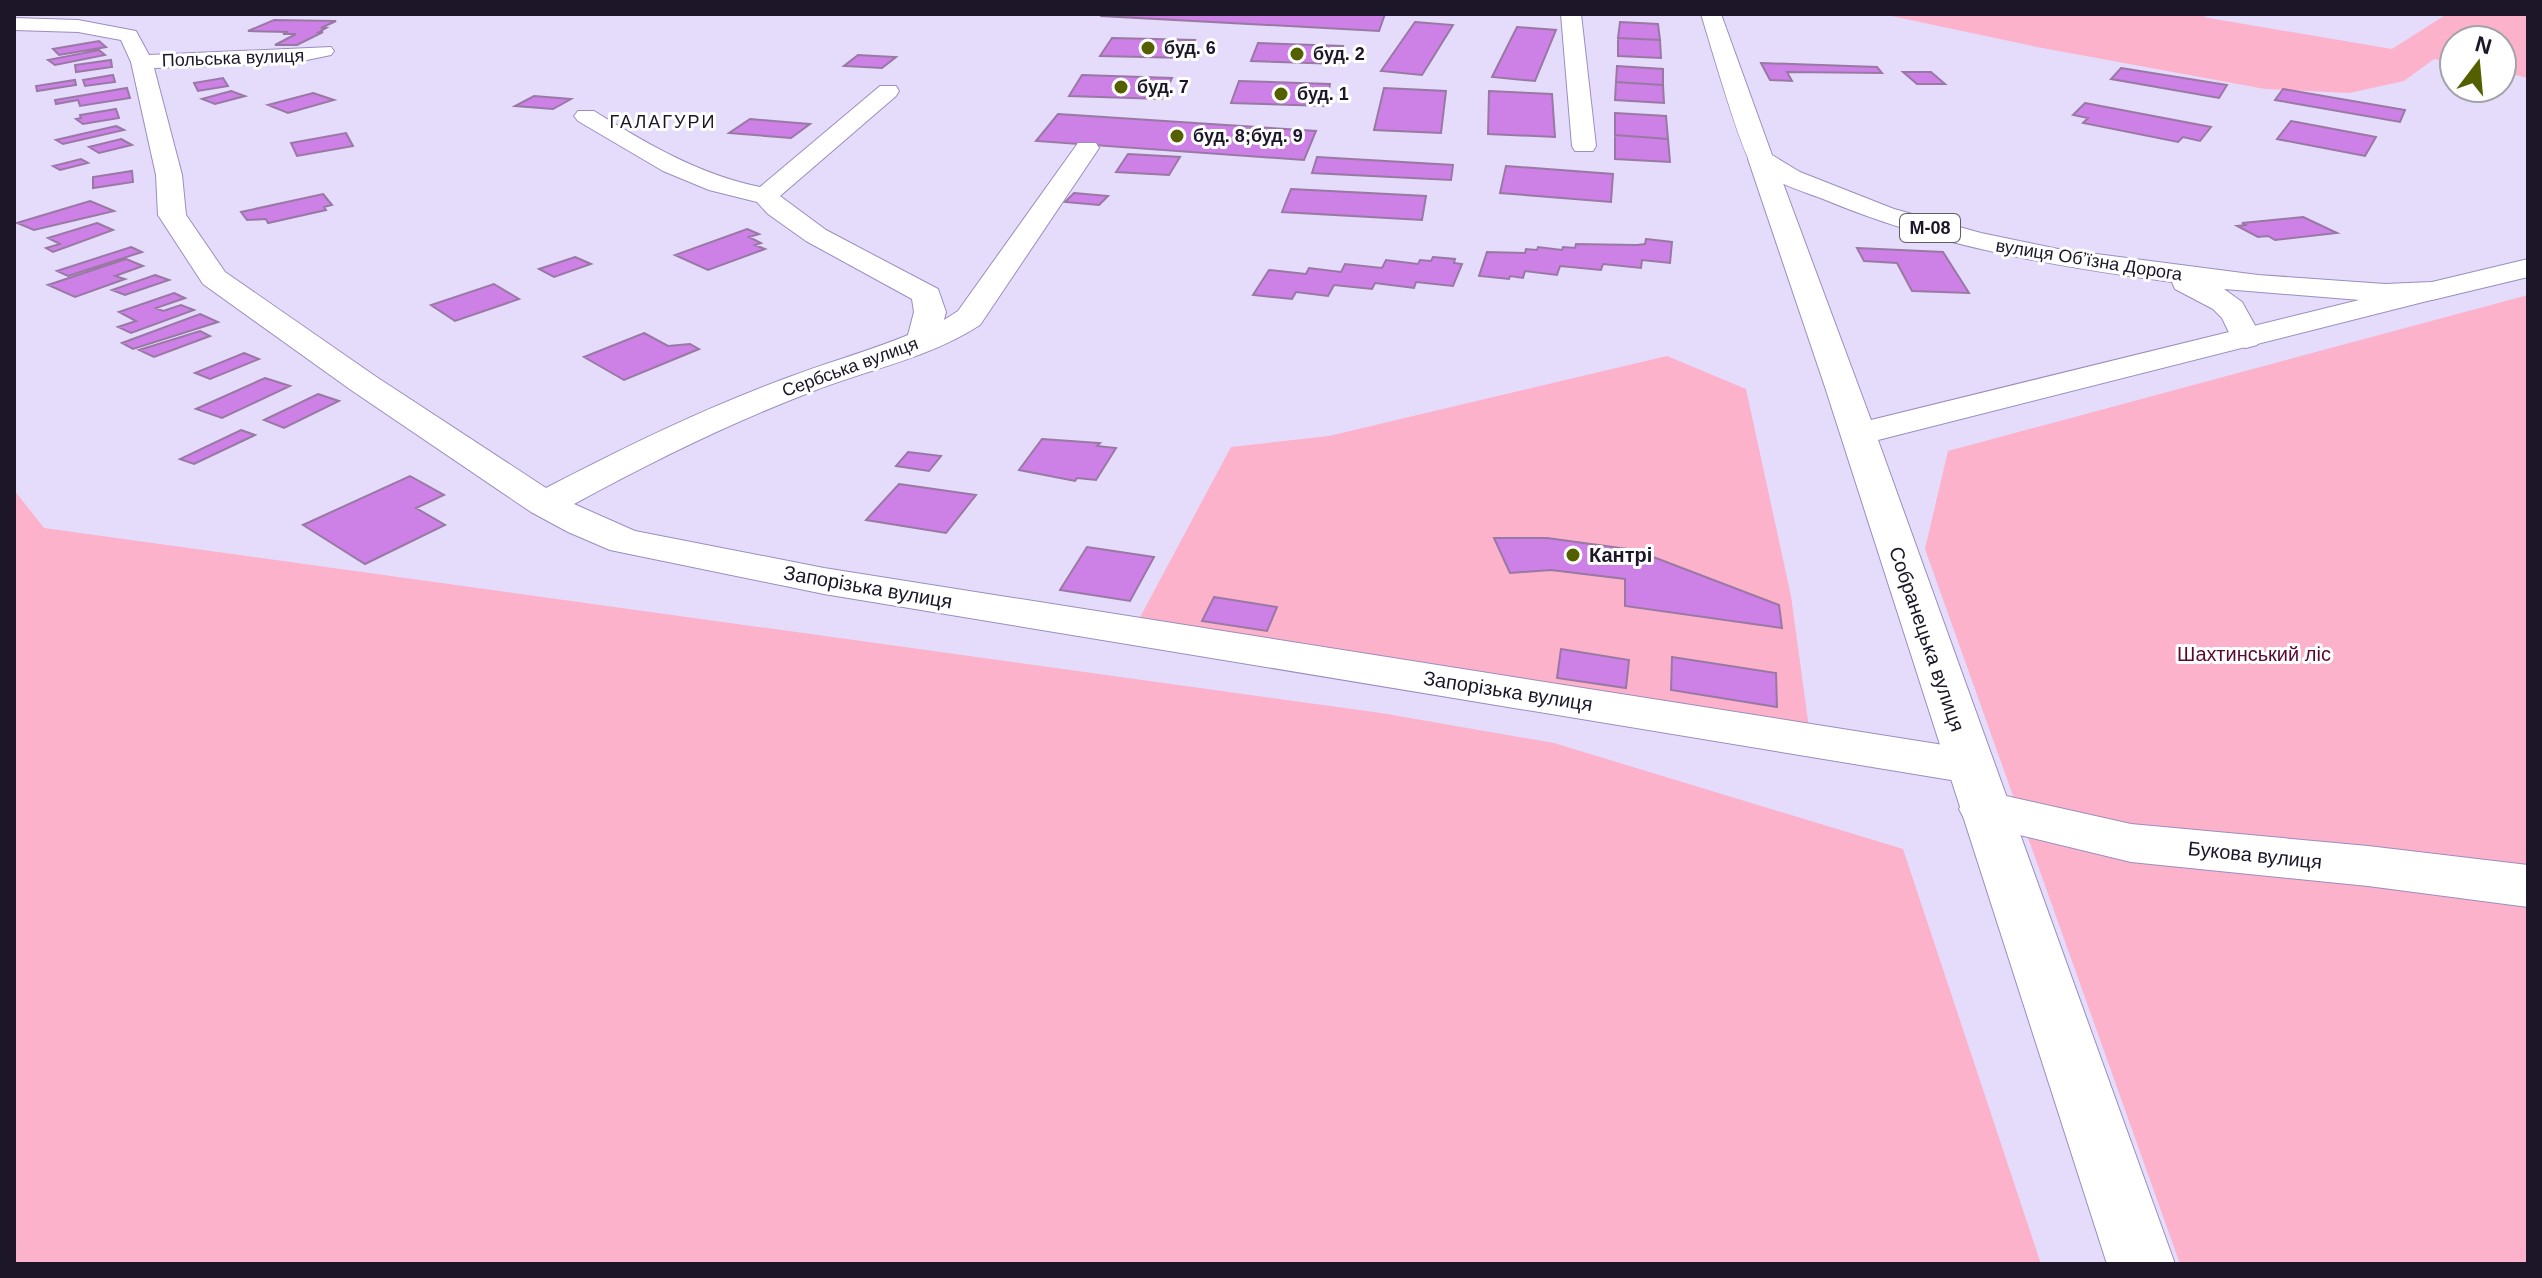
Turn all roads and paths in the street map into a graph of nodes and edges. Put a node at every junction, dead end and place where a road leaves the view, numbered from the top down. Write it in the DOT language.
graph roads {
  1 [pos="1571,14"];
  2 [pos="1710,14"];
  3 [pos="14,24"];
  4 [pos="324,51"];
  5 [pos="142,62"];
  6 [pos="888,91"];
  7 [pos="586,116"];
  8 [pos="1584,146"];
  9 [pos="1087,148"];
  10 [pos="1761,159"];
  11 [pos="766,196"];
  12 [pos="2109,266"];
  13 [pos="2528,268"];
  14 [pos="2432,291"];
  15 [pos="2246,338"];
  16 [pos="923,340"];
  17 [pos="1858,434"];
  18 [pos="545,504"];
  19 [pos="1977,788"];
  20 [pos="2528,886"];
  21 [pos="2141,1264"];
  1 -- 8 [label="main road"];
  2 -- 10 [label="main road, Собранецька вулиця"];
  3 -- 5 [label="main road, Запорізька вулиця"];
  4 -- 5 [label="main road, Польська вулиця"];
  5 -- 18 [label="main road, Запорізька вулиця"];
  6 -- 11 [label="main road"];
  7 -- 11 [label="main road"];
  9 -- 16 [label="main road, Сербська вулиця"];
  10 -- 12 [label="main road, вулиця Обʼїзна Дорога / М-08"];
  10 -- 17 [label="main road, Собранецька вулиця"];
  11 -- 16 [label="main road"];
  12 -- 14 [label="main road, вулиця Обʼїзна Дорога / М-08"];
  12 -- 15 [label="main road"];
  13 -- 14 [label="main road, вулиця Обʼїзна Дорога / М-08"];
  14 -- 15 [label="main road, вулиця Обʼїзна Дорога"];
  15 -- 17 [label="main road, вулиця Обʼїзна Дорога"];
  16 -- 18 [label="main road, Сербська вулиця"];
  17 -- 19 [label="main road, Собранецька вулиця"];
  18 -- 19 [label="main road, Запорізька вулиця"];
  19 -- 20 [label="main road, Букова вулиця"];
  19 -- 21 [label="main road, Собранецька вулиця"];
}
